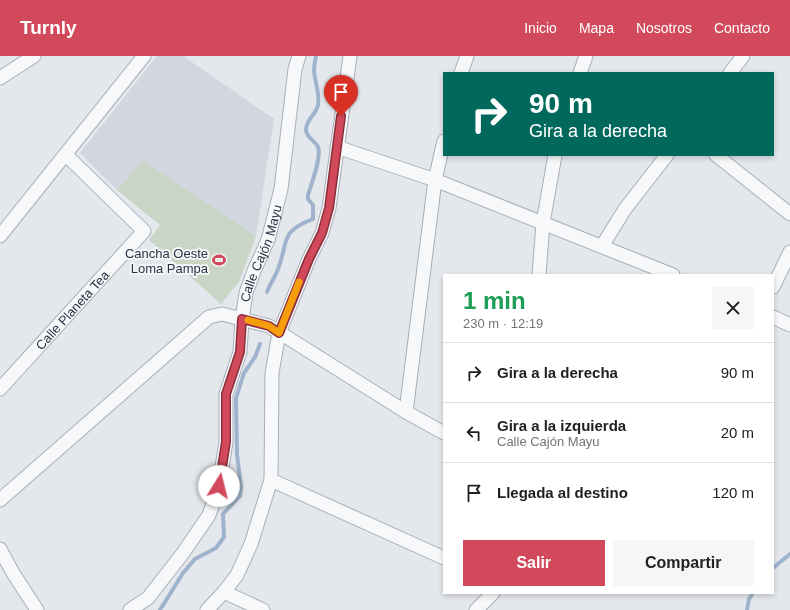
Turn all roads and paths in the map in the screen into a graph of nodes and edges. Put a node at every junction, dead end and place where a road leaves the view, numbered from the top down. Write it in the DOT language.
graph roads {
  1 [pos="34,56"];
  2 [pos="144,56"];
  3 [pos="299,56"];
  4 [pos="350,56"];
  5 [pos="467,56"];
  6 [pos="586,56"];
  7 [pos="743,56"];
  8 [pos="2,72"];
  9 [pos="461,72"];
  10 [pos="580,72"];
  11 [pos="731,72"];
  12 [pos="443,145"];
  13 [pos="337,147"];
  14 [pos="66,155"];
  15 [pos="555,156"];
  16 [pos="666,156"];
  17 [pos="717,156"];
  18 [pos="435,180"];
  19 [pos="790,214"];
  20 [pos="542,223"];
  21 [pos="0,236"];
  22 [pos="602,246"];
  23 [pos="790,252"];
  24 [pos="538,274"];
  25 [pos="671,274"];
  26 [pos="774,285"];
  27 [pos="774,317"];
  28 [pos="242,319"];
  29 [pos="790,325"];
  30 [pos="279,333"];
  31 [pos="0,389"];
  32 [pos="406,412"];
  33 [pos="443,432"];
  34 [pos="271,480"];
  35 [pos="0,500"];
  36 [pos="0,549"];
  37 [pos="443,558"];
  38 [pos="224,592"];
  39 [pos="492,594"];
  40 [pos="37,610"];
  41 [pos="130,610"];
  42 [pos="207,610"];
  43 [pos="263,610"];
  44 [pos="476,610"];
  1 -- 8 [label="street"];
  2 -- 14 [label="street"];
  3 -- 28 [label="street, Calle Cajón Mayu"];
  4 -- 13 [label="street"];
  5 -- 9 [label="street"];
  6 -- 10 [label="street"];
  7 -- 11 [label="street"];
  12 -- 18 [label="street"];
  13 -- 18 [label="street"];
  13 -- 30 [label="street"];
  14 -- 21 [label="street"];
  14 -- 31 [label="street, Calle Planeta Tea"];
  15 -- 20 [label="street"];
  16 -- 22 [label="street"];
  17 -- 19 [label="street"];
  18 -- 20 [label="street"];
  18 -- 32 [label="street"];
  20 -- 22 [label="street"];
  20 -- 24 [label="street"];
  22 -- 25 [label="street"];
  23 -- 26 [label="street"];
  27 -- 29 [label="street"];
  28 -- 30 [label="street"];
  28 -- 35 [label="street"];
  28 -- 41 [label="street, Calle Cajón Mayu"];
  30 -- 32 [label="street"];
  30 -- 34 [label="street"];
  32 -- 33 [label="street"];
  34 -- 37 [label="street"];
  34 -- 38 [label="street"];
  36 -- 40 [label="street"];
  38 -- 42 [label="street"];
  38 -- 43 [label="street"];
  39 -- 44 [label="street"];
}
